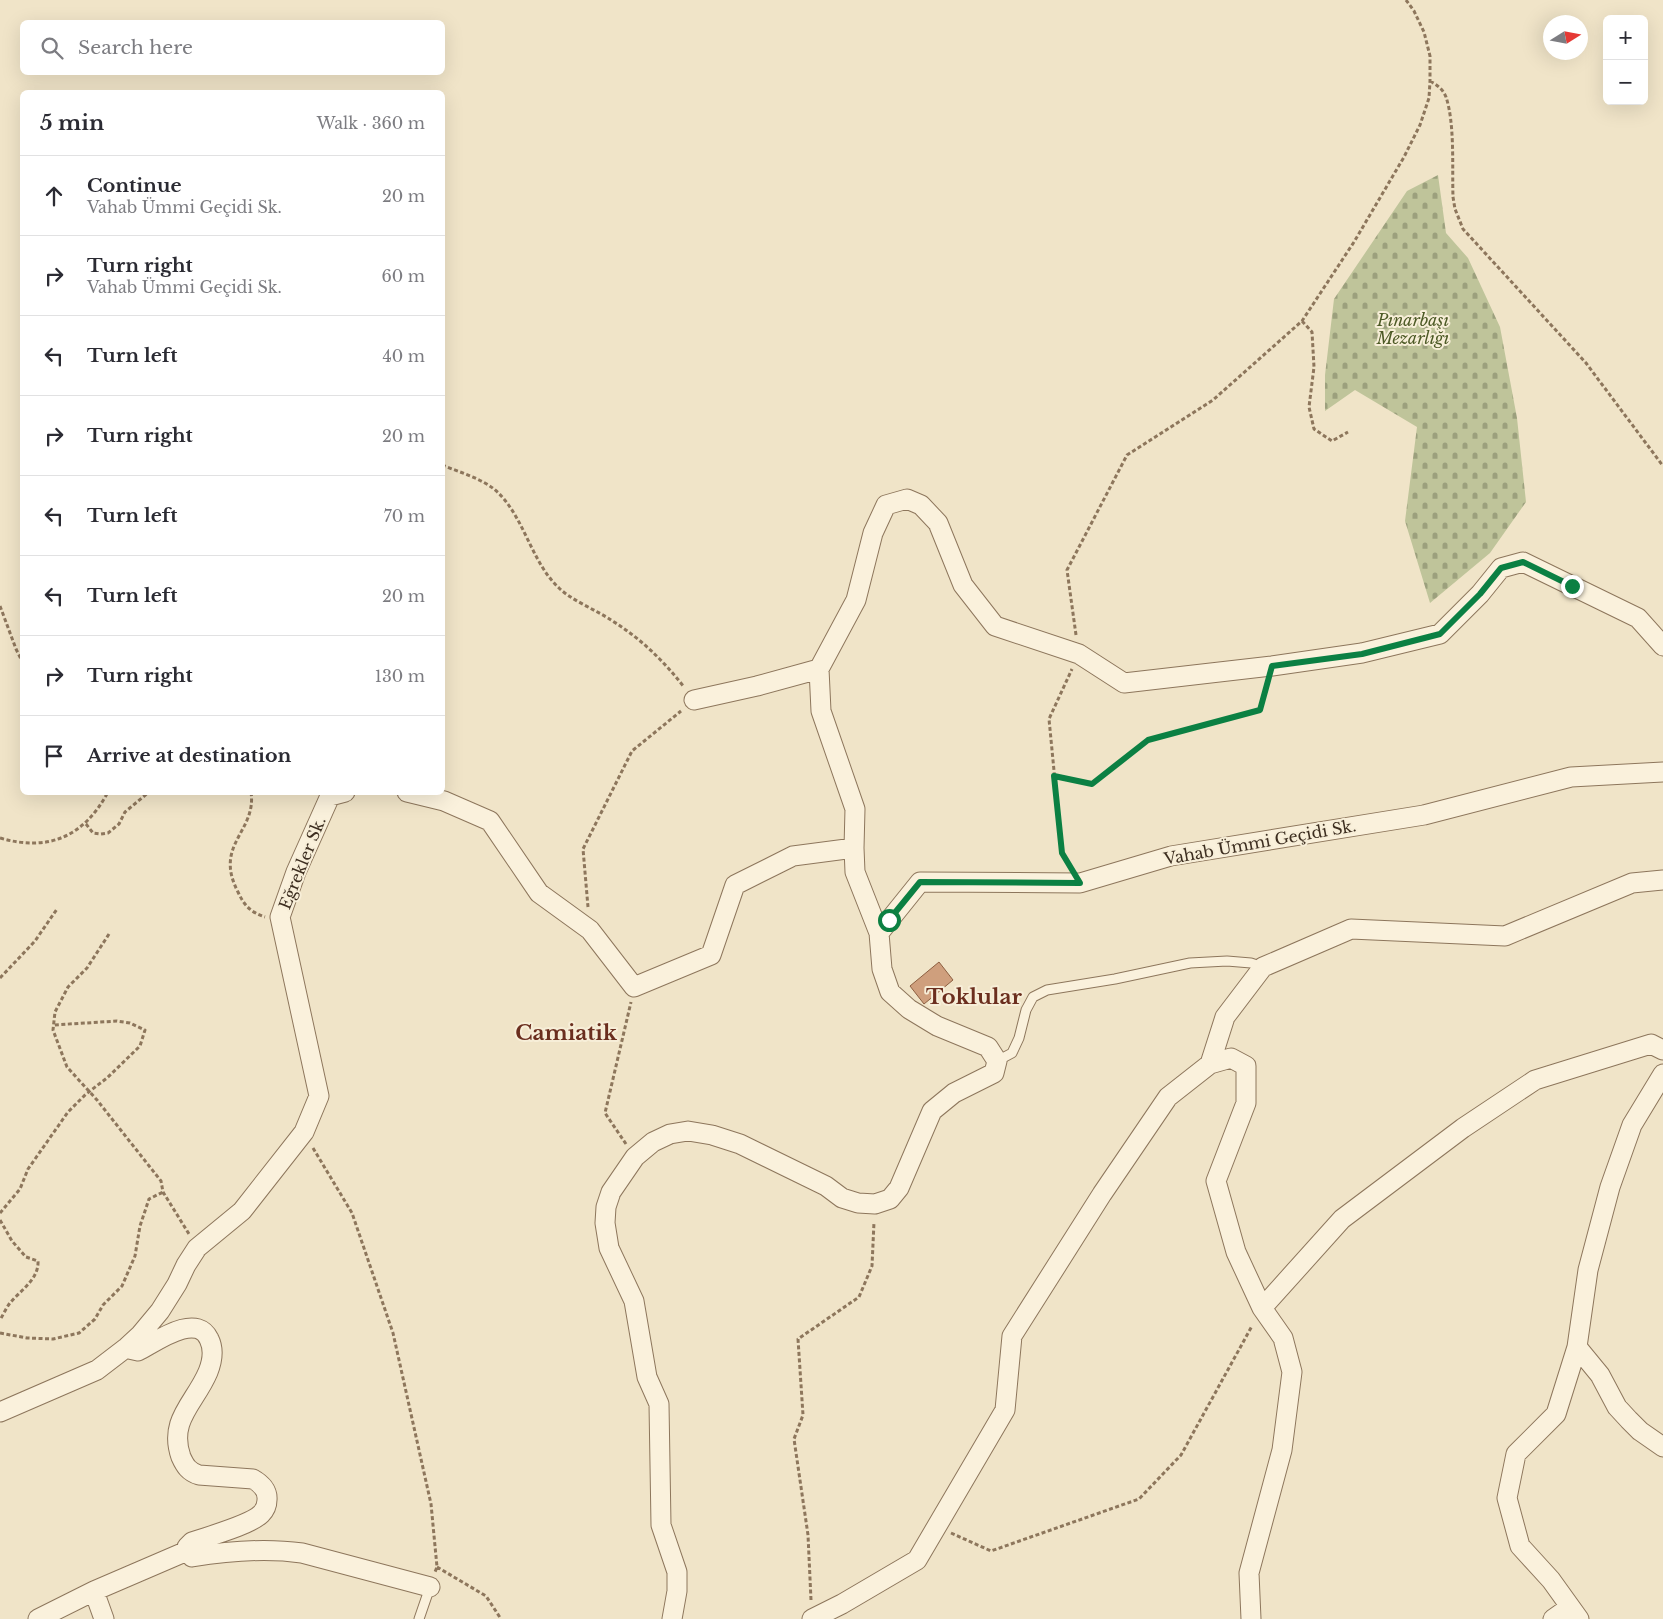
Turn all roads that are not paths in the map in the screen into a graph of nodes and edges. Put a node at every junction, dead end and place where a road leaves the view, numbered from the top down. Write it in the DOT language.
graph roads {
  1 [pos="1663,646"];
  2 [pos="819,669"];
  3 [pos="694,700"];
  4 [pos="1663,772"];
  5 [pos="334,795"];
  6 [pos="419,795"];
  7 [pos="854,848"];
  8 [pos="1663,880"];
  9 [pos="879,933"];
  10 [pos="1263,968"];
  11 [pos="1663,1050"];
  12 [pos="997,1061"];
  13 [pos="1210,1064"];
  14 [pos="1663,1074"];
  15 [pos="1262,1308"];
  16 [pos="127,1347"];
  17 [pos="1577,1347"];
  18 [pos="0,1412"];
  19 [pos="1663,1448"];
  20 [pos="187,1550"];
  21 [pos="430,1587"];
  22 [pos="94,1591"];
  23 [pos="1575,1613"];
  24 [pos="38,1619"];
  25 [pos="104,1619"];
  26 [pos="418,1619"];
  27 [pos="672,1619"];
  28 [pos="812,1619"];
  29 [pos="1251,1619"];
  30 [pos="1553,1619"];
  1 -- 2 [label="street"];
  2 -- 3 [label="street"];
  2 -- 7 [label="street"];
  4 -- 9 [label="street, Vahab Ümmi Geçidi Sk."];
  5 -- 16 [label="street, Eğrekler Sk."];
  6 -- 7 [label="street"];
  7 -- 9 [label="street"];
  8 -- 10 [label="street"];
  9 -- 12 [label="street"];
  10 -- 12 [label="lane"];
  10 -- 13 [label="street"];
  11 -- 15 [label="street"];
  12 -- 27 [label="street"];
  13 -- 15 [label="street"];
  13 -- 28 [label="street"];
  14 -- 17 [label="street"];
  15 -- 29 [label="street"];
  16 -- 18 [label="street"];
  16 -- 20 [label="street"];
  17 -- 19 [label="street"];
  17 -- 23 [label="street"];
  20 -- 21 [label="street"];
  20 -- 22 [label="street"];
  21 -- 26 [label="lane"];
  22 -- 24 [label="street"];
  22 -- 25 [label="street"];
  23 -- 30 [label="street"];
}
